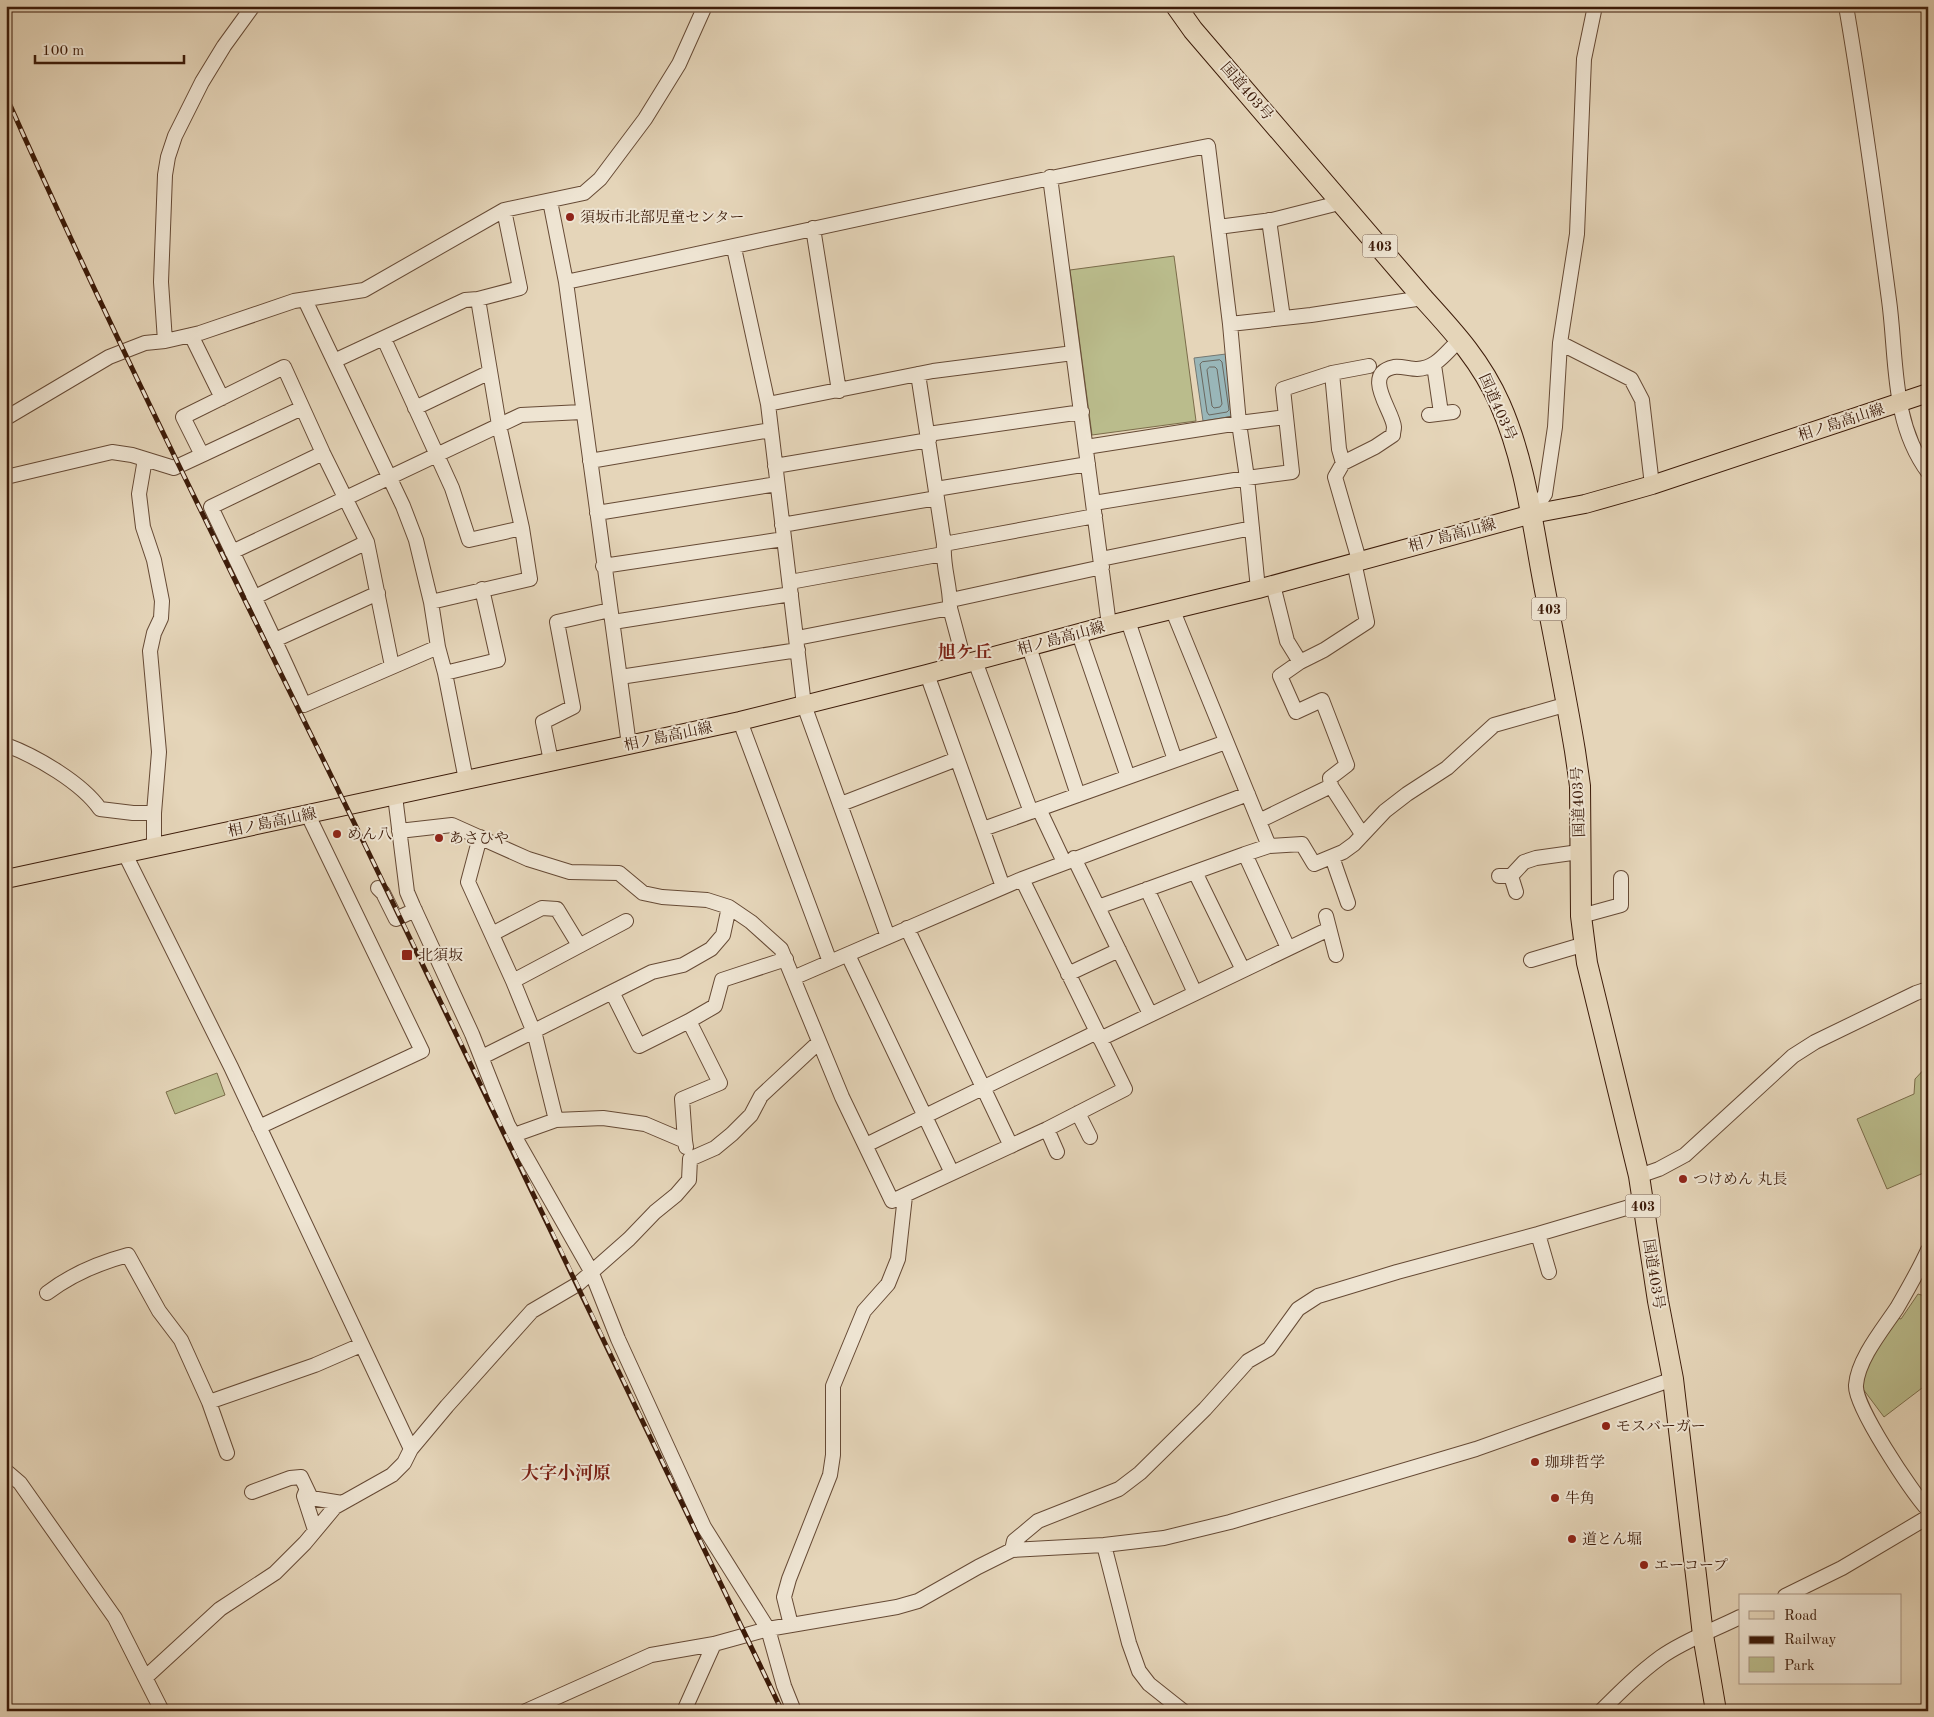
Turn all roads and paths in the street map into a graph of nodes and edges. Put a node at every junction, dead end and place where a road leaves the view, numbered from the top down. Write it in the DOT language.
graph roads {
  1 [pos="253,6"];
  2 [pos="705,6"];
  3 [pos="1176,6"];
  4 [pos="1595,6"];
  5 [pos="1846,6"];
  6 [pos="1050,177"];
  7 [pos="550,201"];
  8 [pos="1343,202"];
  9 [pos="504,210"];
  10 [pos="1269,220"];
  11 [pos="1218,226"];
  12 [pos="813,228"];
  13 [pos="734,248"];
  14 [pos="566,282"];
  15 [pos="1423,298"];
  16 [pos="478,299"];
  17 [pos="305,300"];
  18 [pos="1283,318"];
  19 [pos="1230,324"];
  20 [pos="191,335"];
  21 [pos="384,339"];
  22 [pos="1461,339"];
  23 [pos="165,341"];
  24 [pos="1560,343"];
  25 [pos="1074,353"];
  26 [pos="334,361"];
  27 [pos="1434,365"];
  28 [pos="1369,366"];
  29 [pos="490,372"];
  30 [pos="1332,373"];
  31 [pos="918,374"];
  32 [pos="839,391"];
  33 [pos="1928,393"];
  34 [pos="222,398"];
  35 [pos="1900,403"];
  36 [pos="768,404"];
  37 [pos="302,408"];
  38 [pos="415,408"];
  39 [pos="582,412"];
  40 [pos="1082,412"];
  41 [pos="1441,414"];
  42 [pos="6,418"];
  43 [pos="1286,418"];
  44 [pos="1239,423"];
  45 [pos="500,425"];
  46 [pos="770,430"];
  47 [pos="928,437"];
  48 [pos="1086,447"];
  49 [pos="323,453"];
  50 [pos="202,455"];
  51 [pos="437,455"];
  52 [pos="145,459"];
  53 [pos="590,461"];
  54 [pos="1343,463"];
  55 [pos="1088,464"];
  56 [pos="775,466"];
  57 [pos="1928,472"];
  58 [pos="6,477"];
  59 [pos="390,477"];
  60 [pos="1247,478"];
  61 [pos="777,484"];
  62 [pos="1652,485"];
  63 [pos="936,493"];
  64 [pos="346,498"];
  65 [pos="1094,510"];
  66 [pos="597,513"];
  67 [pos="1532,514"];
  68 [pos="782,525"];
  69 [pos="522,528"];
  70 [pos="1252,528"];
  71 [pos="784,539"];
  72 [pos="367,542"];
  73 [pos="943,549"];
  74 [pos="232,552"];
  75 [pos="1356,561"];
  76 [pos="1101,563"];
  77 [pos="603,566"];
  78 [pos="1266,587"];
  79 [pos="790,588"];
  80 [pos="482,589"];
  81 [pos="378,593"];
  82 [pos="253,598"];
  83 [pos="431,602"];
  84 [pos="950,604"];
  85 [pos="1173,611"];
  86 [pos="612,616"];
  87 [pos="1128,622"];
  88 [pos="1109,625"];
  89 [pos="1079,634"];
  90 [pos="275,640"];
  91 [pos="797,644"];
  92 [pos="438,647"];
  93 [pos="1030,647"];
  94 [pos="970,662"];
  95 [pos="1300,662"];
  96 [pos="392,666"];
  97 [pos="445,673"];
  98 [pos="926,674"];
  99 [pos="620,677"];
  100 [pos="1568,704"];
  101 [pos="804,705"];
  102 [pos="740,721"];
  103 [pos="1226,742"];
  104 [pos="6,745"];
  105 [pos="629,745"];
  106 [pos="957,759"];
  107 [pos="1175,760"];
  108 [pos="551,761"];
  109 [pos="1128,777"];
  110 [pos="466,780"];
  111 [pos="1331,786"];
  112 [pos="1248,794"];
  113 [pos="1078,795"];
  114 [pos="395,796"];
  115 [pos="841,804"];
  116 [pos="1035,810"];
  117 [pos="154,813"];
  118 [pos="308,815"];
  119 [pos="1259,820"];
  120 [pos="982,829"];
  121 [pos="399,831"];
  122 [pos="1362,834"];
  123 [pos="480,836"];
  124 [pos="1269,846"];
  125 [pos="154,847"];
  126 [pos="1579,852"];
  127 [pos="125,854"];
  128 [pos="1244,854"];
  129 [pos="1332,857"];
  130 [pos="1069,860"];
  131 [pos="1195,872"];
  132 [pos="1621,878"];
  133 [pos="6,879"];
  134 [pos="1022,879"];
  135 [pos="1004,887"];
  136 [pos="378,888"];
  137 [pos="1147,889"];
  138 [pos="1516,892"];
  139 [pos="1348,903"];
  140 [pos="729,907"];
  141 [pos="1098,907"];
  142 [pos="415,910"];
  143 [pos="1581,916"];
  144 [pos="626,921"];
  145 [pos="907,928"];
  146 [pos="492,934"];
  147 [pos="888,937"];
  148 [pos="1585,944"];
  149 [pos="579,945"];
  150 [pos="1288,948"];
  151 [pos="1119,950"];
  152 [pos="848,955"];
  153 [pos="1336,955"];
  154 [pos="786,959"];
  155 [pos="1531,960"];
  156 [pos="830,962"];
  157 [pos="1243,970"];
  158 [pos="1068,974"];
  159 [pos="793,978"];
  160 [pos="513,981"];
  161 [pos="1928,989"];
  162 [pos="612,992"];
  163 [pos="1195,993"];
  164 [pos="1150,1014"];
  165 [pos="689,1021"];
  166 [pos="533,1031"];
  167 [pos="1098,1035"];
  168 [pos="819,1042"];
  169 [pos="482,1057"];
  170 [pos="983,1088"];
  171 [pos="1078,1113"];
  172 [pos="925,1117"];
  173 [pos="556,1120"];
  174 [pos="259,1127"];
  175 [pos="1047,1129"];
  176 [pos="514,1135"];
  177 [pos="1090,1136"];
  178 [pos="685,1141"];
  179 [pos="866,1146"];
  180 [pos="1011,1146"];
  181 [pos="1057,1152"];
  182 [pos="690,1160"];
  183 [pos="952,1173"];
  184 [pos="1639,1176"];
  185 [pos="905,1196"];
  186 [pos="1643,1203"];
  187 [pos="1538,1234"];
  188 [pos="1928,1250"];
  189 [pos="591,1271"];
  190 [pos="1548,1272"];
  191 [pos="47,1293"];
  192 [pos="361,1345"];
  193 [pos="1673,1379"];
  194 [pos="209,1402"];
  195 [pos="411,1449"];
  196 [pos="228,1453"];
  197 [pos="6,1471"];
  198 [pos="306,1490"];
  199 [pos="252,1492"];
  200 [pos="342,1503"];
  201 [pos="1928,1510"];
  202 [pos="1928,1517"];
  203 [pos="315,1530"];
  204 [pos="1104,1545"];
  205 [pos="1012,1550"];
  206 [pos="1789,1594"];
  207 [pos="1739,1618"];
  208 [pos="791,1625"];
  209 [pos="768,1630"];
  210 [pos="1703,1635"];
  211 [pos="714,1644"];
  212 [pos="146,1676"];
  213 [pos="162,1711"];
  214 [pos="526,1711"];
  215 [pos="684,1711"];
  216 [pos="794,1711"];
  217 [pos="1183,1711"];
  218 [pos="1601,1711"];
  219 [pos="1716,1711"];
  1 -- 23 [label="street"];
  2 -- 7 [label="street"];
  3 -- 8 [label="highway, 国道403号 / 403"];
  4 -- 24 [label="street"];
  5 -- 35 [label="street"];
  6 -- 11 [label="street"];
  6 -- 12 [label="street"];
  6 -- 25 [label="street"];
  7 -- 9 [label="street"];
  7 -- 14 [label="street"];
  8 -- 10 [label="street"];
  8 -- 15 [label="highway, 国道403号 / 403"];
  9 -- 16 [label="street"];
  9 -- 17 [label="street"];
  10 -- 11 [label="street"];
  10 -- 18 [label="street"];
  11 -- 19 [label="street"];
  12 -- 13 [label="street"];
  12 -- 32 [label="street"];
  13 -- 14 [label="street"];
  13 -- 36 [label="street"];
  14 -- 39 [label="street"];
  15 -- 18 [label="street"];
  15 -- 22 [label="highway, 国道403号 / 403"];
  16 -- 21 [label="street"];
  16 -- 29 [label="street"];
  17 -- 20 [label="street"];
  17 -- 26 [label="street"];
  18 -- 19 [label="street"];
  19 -- 44 [label="street"];
  20 -- 23 [label="street"];
  20 -- 34 [label="street"];
  21 -- 26 [label="street"];
  21 -- 38 [label="street"];
  22 -- 27 [label="street"];
  22 -- 67 [label="highway, 国道403号 / 403"];
  23 -- 42 [label="street"];
  24 -- 62 [label="street"];
  24 -- 67 [label="street"];
  25 -- 31 [label="street"];
  25 -- 40 [label="street"];
  26 -- 59 [label="street"];
  27 -- 41 [label="street"];
  27 -- 54 [label="street"];
  28 -- 30 [label="street"];
  29 -- 38 [label="street"];
  29 -- 45 [label="street"];
  30 -- 43 [label="street"];
  30 -- 54 [label="street"];
  31 -- 32 [label="street"];
  31 -- 47 [label="street"];
  32 -- 36 [label="street"];
  33 -- 35 [label="main road, 相ノ島高山線"];
  34 -- 37 [label="street"];
  34 -- 50 [label="street"];
  35 -- 57 [label="street"];
  35 -- 62 [label="main road, 相ノ島高山線"];
  36 -- 46 [label="street"];
  37 -- 49 [label="street"];
  37 -- 50 [label="street"];
  38 -- 51 [label="street"];
  39 -- 45 [label="street"];
  39 -- 53 [label="street"];
  40 -- 47 [label="street"];
  40 -- 48 [label="street"];
  43 -- 44 [label="street"];
  43 -- 60 [label="street"];
  44 -- 48 [label="street"];
  44 -- 60 [label="street"];
  45 -- 51 [label="street"];
  45 -- 69 [label="street"];
  46 -- 53 [label="street"];
  46 -- 56 [label="street"];
  47 -- 56 [label="street"];
  47 -- 63 [label="street"];
  48 -- 55 [label="street"];
  49 -- 64 [label="street"];
  49 -- 74 [label="street"];
  50 -- 52 [label="street"];
  51 -- 59 [label="street"];
  51 -- 69 [label="street"];
  52 -- 58 [label="street"];
  52 -- 117 [label="street"];
  53 -- 66 [label="street"];
  54 -- 75 [label="street"];
  55 -- 63 [label="street"];
  55 -- 65 [label="street"];
  56 -- 61 [label="street"];
  59 -- 64 [label="street"];
  59 -- 83 [label="street"];
  60 -- 65 [label="street"];
  60 -- 70 [label="street"];
  61 -- 66 [label="street"];
  61 -- 68 [label="street"];
  62 -- 67 [label="main road, 相ノ島高山線"];
  63 -- 68 [label="street"];
  63 -- 73 [label="street"];
  64 -- 72 [label="street"];
  64 -- 74 [label="street"];
  65 -- 73 [label="street"];
  65 -- 76 [label="street"];
  66 -- 77 [label="street"];
  67 -- 75 [label="main road, 相ノ島高山線"];
  67 -- 100 [label="highway, 国道403号 / 403"];
  68 -- 71 [label="street"];
  69 -- 80 [label="street"];
  70 -- 76 [label="street"];
  70 -- 78 [label="street"];
  71 -- 77 [label="street"];
  71 -- 79 [label="street"];
  72 -- 81 [label="street"];
  72 -- 82 [label="street"];
  73 -- 79 [label="street"];
  73 -- 84 [label="street"];
  74 -- 82 [label="street"];
  75 -- 78 [label="main road, 相ノ島高山線"];
  75 -- 95 [label="street"];
  76 -- 84 [label="street"];
  76 -- 88 [label="street"];
  77 -- 86 [label="street"];
  78 -- 85 [label="main road, 相ノ島高山線"];
  78 -- 95 [label="street"];
  79 -- 86 [label="street"];
  79 -- 91 [label="street"];
  80 -- 83 [label="street"];
  80 -- 97 [label="street"];
  81 -- 90 [label="street"];
  81 -- 96 [label="street"];
  82 -- 90 [label="street"];
  83 -- 92 [label="street"];
  84 -- 91 [label="street"];
  84 -- 94 [label="street"];
  85 -- 87 [label="main road, 相ノ島高山線"];
  85 -- 103 [label="street"];
  86 -- 99 [label="street"];
  86 -- 108 [label="street"];
  87 -- 88 [label="main road, 相ノ島高山線"];
  87 -- 107 [label="street"];
  88 -- 89 [label="main road, 相ノ島高山線"];
  89 -- 93 [label="main road, 相ノ島高山線"];
  89 -- 109 [label="street"];
  90 -- 96 [label="street"];
  91 -- 99 [label="street"];
  91 -- 101 [label="street"];
  92 -- 96 [label="street"];
  92 -- 97 [label="street"];
  93 -- 94 [label="main road, 相ノ島高山線"];
  93 -- 113 [label="street"];
  94 -- 98 [label="main road, 相ノ島高山線"];
  94 -- 116 [label="street"];
  95 -- 111 [label="street"];
  97 -- 110 [label="street"];
  98 -- 101 [label="main road, 相ノ島高山線"];
  98 -- 106 [label="street"];
  99 -- 105 [label="street"];
  100 -- 122 [label="street"];
  100 -- 126 [label="highway, 国道403号 / 403"];
  101 -- 102 [label="main road, 相ノ島高山線"];
  101 -- 115 [label="street"];
  102 -- 105 [label="main road, 相ノ島高山線"];
  102 -- 156 [label="street"];
  103 -- 107 [label="street"];
  103 -- 112 [label="street"];
  104 -- 117 [label="street"];
  105 -- 108 [label="main road, 相ノ島高山線"];
  106 -- 115 [label="street"];
  106 -- 120 [label="street"];
  107 -- 109 [label="street"];
  108 -- 110 [label="main road, 相ノ島高山線"];
  109 -- 113 [label="street"];
  110 -- 114 [label="main road, 相ノ島高山線"];
  111 -- 119 [label="street"];
  111 -- 122 [label="street"];
  112 -- 119 [label="street"];
  112 -- 130 [label="street"];
  113 -- 116 [label="street"];
  114 -- 118 [label="main road, 相ノ島高山線"];
  114 -- 121 [label="street"];
  115 -- 147 [label="street"];
  116 -- 120 [label="street"];
  116 -- 130 [label="street"];
  117 -- 125 [label="street"];
  118 -- 125 [label="main road, 相ノ島高山線"];
  118 -- 174 [label="street"];
  119 -- 124 [label="street"];
  120 -- 135 [label="street"];
  121 -- 123 [label="street"];
  121 -- 142 [label="street"];
  122 -- 129 [label="street"];
  123 -- 140 [label="street"];
  123 -- 146 [label="street"];
  124 -- 128 [label="street"];
  124 -- 129 [label="street"];
  125 -- 127 [label="main road, 相ノ島高山線"];
  126 -- 138 [label="street"];
  126 -- 143 [label="highway, 国道403号 / 403"];
  127 -- 133 [label="main road, 相ノ島高山線"];
  127 -- 174 [label="street"];
  128 -- 131 [label="street"];
  128 -- 150 [label="street"];
  129 -- 139 [label="street"];
  130 -- 134 [label="street"];
  130 -- 141 [label="street"];
  131 -- 137 [label="street"];
  131 -- 157 [label="street"];
  132 -- 143 [label="street"];
  134 -- 135 [label="street"];
  134 -- 158 [label="street"];
  135 -- 145 [label="street"];
  136 -- 142 [label="street"];
  137 -- 141 [label="street"];
  137 -- 163 [label="street"];
  140 -- 154 [label="street"];
  140 -- 162 [label="street"];
  141 -- 151 [label="street"];
  142 -- 169 [label="street"];
  143 -- 148 [label="highway, 国道403号 / 403"];
  144 -- 149 [label="street"];
  145 -- 147 [label="street"];
  145 -- 170 [label="street"];
  146 -- 149 [label="street"];
  146 -- 160 [label="street"];
  147 -- 152 [label="street"];
  148 -- 155 [label="street"];
  148 -- 184 [label="highway, 国道403号 / 403"];
  149 -- 160 [label="street"];
  150 -- 153 [label="street"];
  150 -- 157 [label="street"];
  151 -- 158 [label="street"];
  151 -- 164 [label="street"];
  152 -- 156 [label="street"];
  152 -- 172 [label="street"];
  154 -- 159 [label="street"];
  154 -- 165 [label="street"];
  156 -- 159 [label="street"];
  157 -- 163 [label="street"];
  158 -- 167 [label="street"];
  159 -- 168 [label="street"];
  160 -- 166 [label="street"];
  161 -- 184 [label="street"];
  162 -- 165 [label="street"];
  162 -- 166 [label="street"];
  163 -- 164 [label="street"];
  164 -- 167 [label="street"];
  165 -- 178 [label="street"];
  166 -- 169 [label="street"];
  166 -- 173 [label="street"];
  167 -- 170 [label="street"];
  167 -- 171 [label="street"];
  168 -- 179 [label="street"];
  168 -- 182 [label="street"];
  169 -- 176 [label="street"];
  170 -- 172 [label="street"];
  170 -- 180 [label="street"];
  171 -- 175 [label="street"];
  171 -- 177 [label="street"];
  172 -- 179 [label="street"];
  172 -- 183 [label="street"];
  173 -- 176 [label="street"];
  173 -- 178 [label="street"];
  174 -- 192 [label="street"];
  175 -- 180 [label="street"];
  175 -- 181 [label="street"];
  176 -- 189 [label="street"];
  178 -- 182 [label="street"];
  179 -- 185 [label="street"];
  180 -- 183 [label="street"];
  182 -- 189 [label="street"];
  183 -- 185 [label="street"];
  184 -- 186 [label="highway, 国道403号 / 403"];
  185 -- 208 [label="street"];
  186 -- 187 [label="street"];
  186 -- 193 [label="highway, 国道403号 / 403"];
  187 -- 190 [label="street"];
  187 -- 205 [label="street"];
  188 -- 201 [label="street"];
  189 -- 195 [label="street"];
  189 -- 209 [label="street"];
  191 -- 194 [label="street"];
  192 -- 194 [label="street"];
  192 -- 195 [label="street"];
  193 -- 204 [label="street"];
  193 -- 210 [label="highway, 国道403号 / 403"];
  194 -- 196 [label="street"];
  195 -- 200 [label="street"];
  197 -- 212 [label="street"];
  198 -- 199 [label="street"];
  198 -- 200 [label="street"];
  198 -- 203 [label="street"];
  200 -- 203 [label="street"];
  202 -- 206 [label="street"];
  203 -- 212 [label="street"];
  204 -- 205 [label="street"];
  204 -- 217 [label="street"];
  205 -- 208 [label="street"];
  207 -- 210 [label="street"];
  208 -- 209 [label="street"];
  209 -- 211 [label="street"];
  209 -- 216 [label="street"];
  210 -- 218 [label="street"];
  210 -- 219 [label="highway, 国道403号 / 403"];
  211 -- 214 [label="street"];
  211 -- 215 [label="street"];
  212 -- 213 [label="street"];
}
